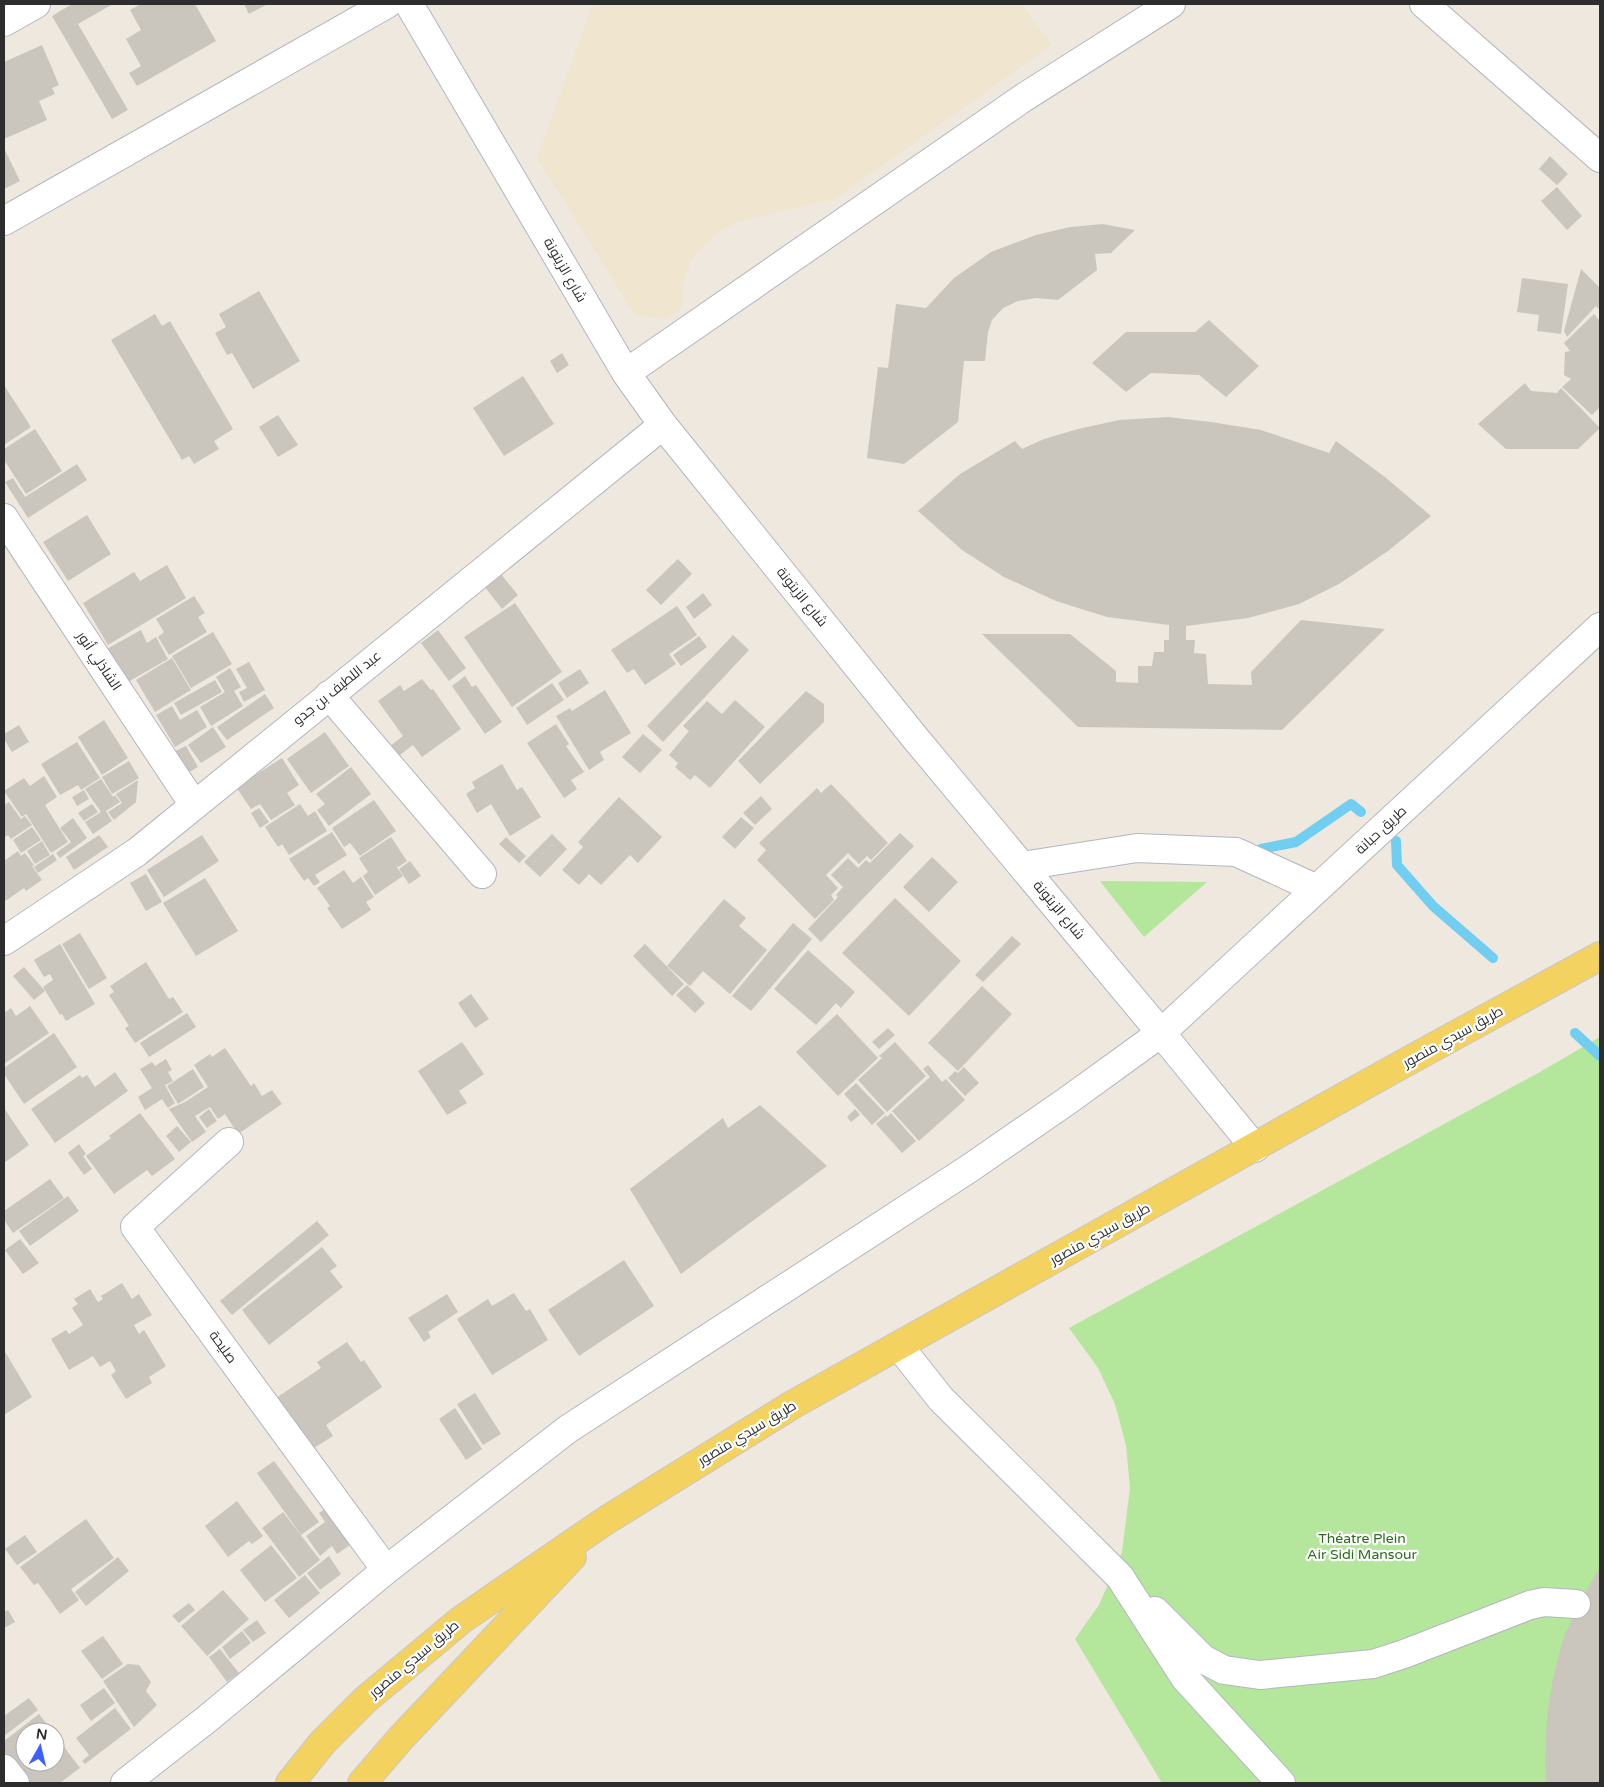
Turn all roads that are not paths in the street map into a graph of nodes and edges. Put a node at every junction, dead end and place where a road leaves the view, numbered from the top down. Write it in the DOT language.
graph roads {
  1 [pos="36,4"];
  2 [pos="387,4"];
  3 [pos="409,4"];
  4 [pos="1171,4"];
  5 [pos="1424,4"];
  6 [pos="4,22"];
  7 [pos="1600,156"];
  8 [pos="4,221"];
  9 [pos="626,373"];
  10 [pos="663,425"];
  11 [pos="8,532"];
  12 [pos="1600,627"];
  13 [pos="329,695"];
  14 [pos="194,805"];
  15 [pos="1022,866"];
  16 [pos="482,874"];
  17 [pos="1317,890"];
  18 [pos="4,941"];
  19 [pos="1600,956"];
  20 [pos="1161,1033"];
  21 [pos="229,1142"];
  22 [pos="1255,1148"];
  23 [pos="899,1346"];
  24 [pos="605,1521"];
  25 [pos="386,1570"];
  26 [pos="1120,1577"];
  27 [pos="1576,1604"];
  28 [pos="4,1769"];
  29 [pos="15,1783"];
  30 [pos="125,1783"];
  31 [pos="290,1783"];
  32 [pos="362,1783"];
  33 [pos="1281,1783"];
  1 -- 6 [label="street"];
  2 -- 8 [label="street"];
  3 -- 9 [label="street, شارع الزيتونة"];
  4 -- 9 [label="street"];
  5 -- 7 [label="street"];
  9 -- 10 [label="street, شارع الزيتونة"];
  10 -- 13 [label="street, عبد اللطيف بن جدو"];
  10 -- 15 [label="street, شارع الزيتونة"];
  11 -- 14 [label="street, الشاذلي أنور"];
  12 -- 17 [label="street, طريق حبانة"];
  13 -- 14 [label="street, عبد اللطيف بن جدو"];
  13 -- 16 [label="street"];
  14 -- 18 [label="street, عبد اللطيف بن جدو"];
  15 -- 17 [label="street"];
  15 -- 20 [label="street, شارع الزيتونة"];
  17 -- 20 [label="street, طريق حبانة"];
  19 -- 22 [label="main road, طريق سيدي منصور"];
  20 -- 22 [label="street, شارع الزيتونة"];
  20 -- 25 [label="street, طريق حبانة"];
  21 -- 25 [label="street, صليحة"];
  22 -- 23 [label="main road, طريق سيدي منصور"];
  23 -- 24 [label="main road, طريق سيدي منصور"];
  23 -- 26 [label="street"];
  24 -- 31 [label="main road, طريق سيدي منصور"];
  24 -- 32 [label="main road, طريق سيدي منصور"];
  25 -- 30 [label="street, طريق حبانة"];
  26 -- 27 [label="street"];
  26 -- 33 [label="street"];
  28 -- 29 [label="street"];
}
